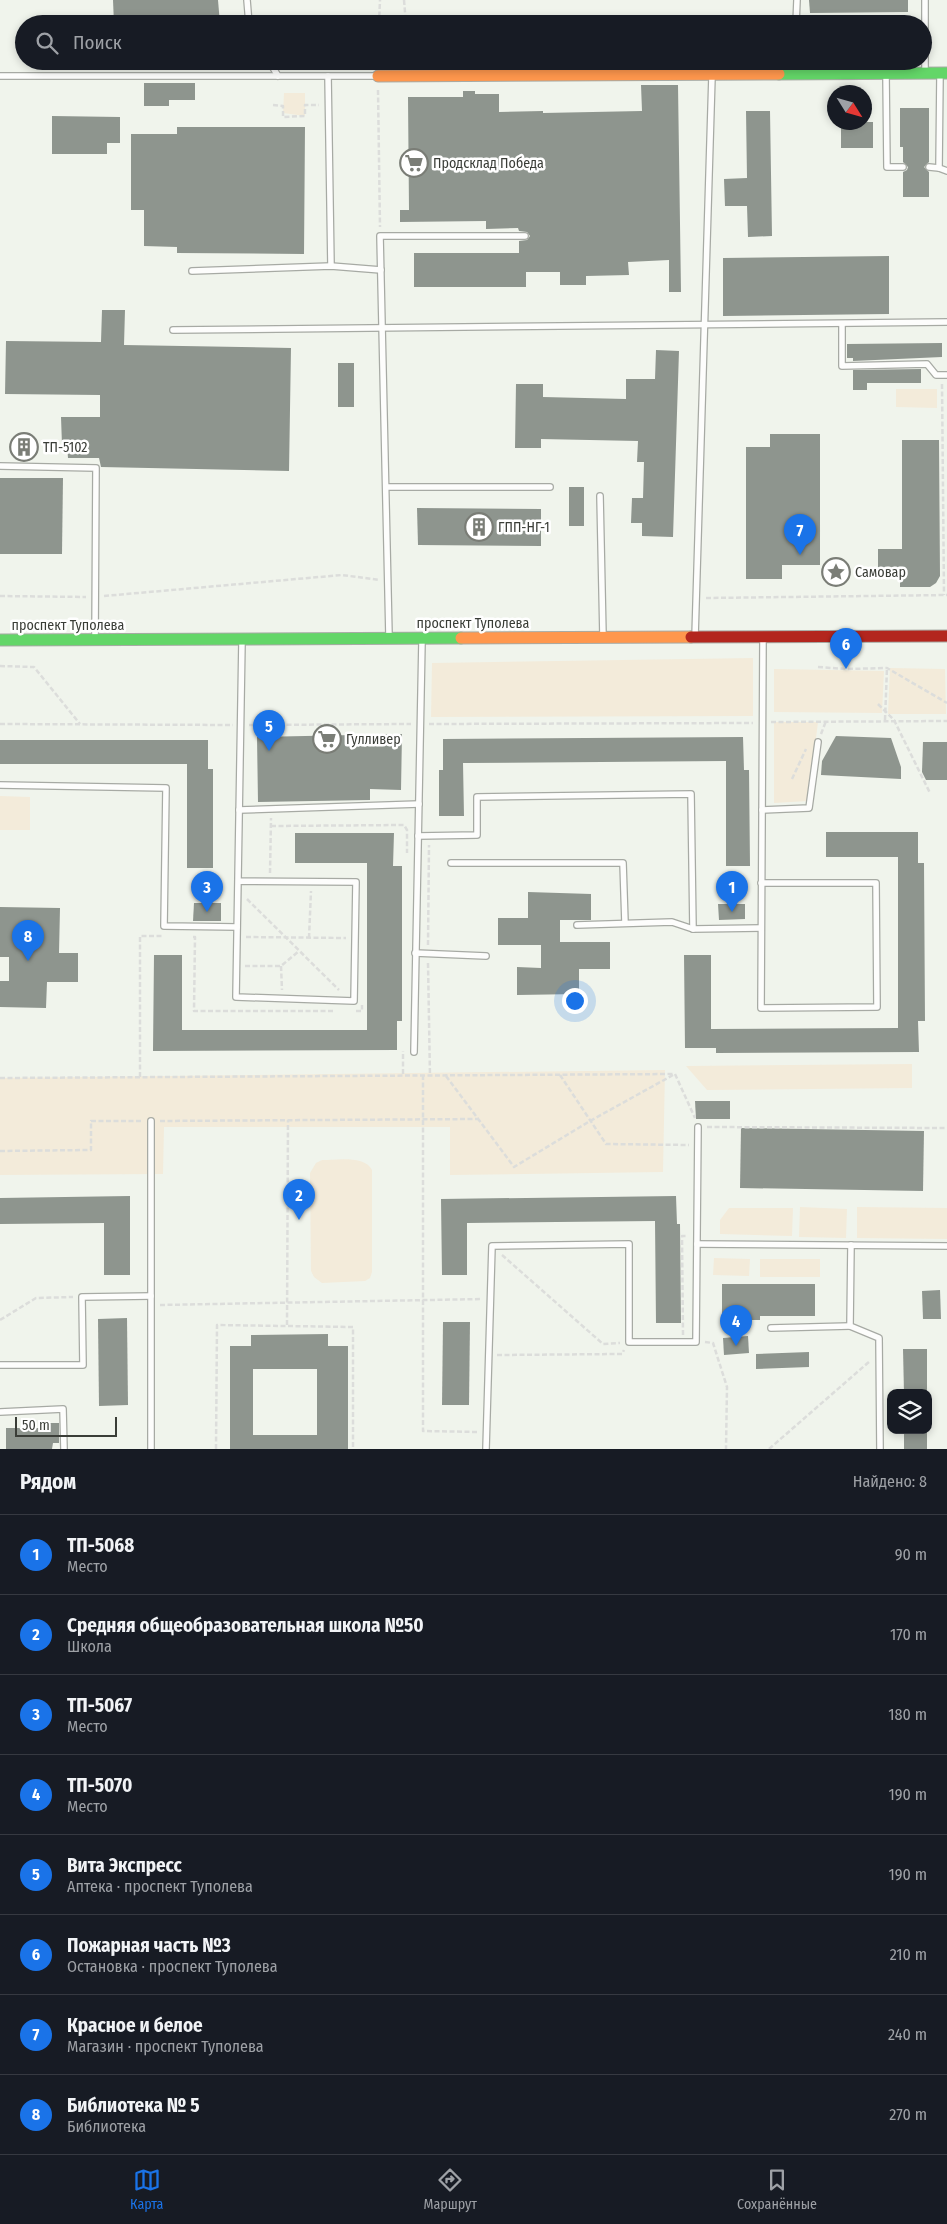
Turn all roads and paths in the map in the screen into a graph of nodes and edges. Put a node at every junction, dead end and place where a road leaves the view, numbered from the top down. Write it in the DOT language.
graph roads {
  1 [pos="247,0"];
  2 [pos="380,0"];
  3 [pos="404,0"];
  4 [pos="797,0"];
  5 [pos="925,0"];
  6 [pos="248,15"];
  7 [pos="379,15"];
  8 [pos="405,15"];
  9 [pos="796,15"];
  10 [pos="925,15"];
  11 [pos="274,70"];
  12 [pos="926,70"];
  13 [pos="886,73"];
  14 [pos="926,73"];
  15 [pos="944,73"];
  16 [pos="712,74"];
  17 [pos="0,76"];
  18 [pos="278,76"];
  19 [pos="328,76"];
  20 [pos="378,76"];
  21 [pos="274,105"];
  22 [pos="328,106"];
  23 [pos="903,167"];
  24 [pos="929,167"];
  25 [pos="939,168"];
  26 [pos="947,171"];
  27 [pos="380,236"];
  28 [pos="525,236"];
  29 [pos="331,266"];
  30 [pos="381,270"];
  31 [pos="192,271"];
  32 [pos="947,322"];
  33 [pos="842,324"];
  34 [pos="704,326"];
  35 [pos="382,327"];
  36 [pos="173,330"];
  37 [pos="944,375"];
  38 [pos="0,466"];
  39 [pos="386,487"];
  40 [pos="550,487"];
  41 [pos="600,496"];
  42 [pos="388,581"];
  43 [pos="946,594"];
  44 [pos="0,596"];
  45 [pos="97,596"];
  46 [pos="696,598"];
  47 [pos="947,636"];
  48 [pos="695,637"];
  49 [pos="763,637"];
  50 [pos="422,638"];
  51 [pos="603,638"];
  52 [pos="242,639"];
  53 [pos="389,639"];
  54 [pos="0,640"];
  55 [pos="95,640"];
  56 [pos="0,666"];
  57 [pos="818,667"];
  58 [pos="887,668"];
  59 [pos="947,703"];
  60 [pos="878,704"];
  61 [pos="884,710"];
  62 [pos="885,720"];
  63 [pos="894,720"];
  64 [pos="947,721"];
  65 [pos="762,723"];
  66 [pos="0,724"];
  67 [pos="80,724"];
  68 [pos="420,724"];
  69 [pos="240,725"];
  70 [pos="818,742"];
  71 [pos="0,785"];
  72 [pos="930,793"];
  73 [pos="418,804"];
  74 [pos="272,809"];
  75 [pos="239,810"];
  76 [pos="762,810"];
  77 [pos="271,826"];
  78 [pos="418,836"];
  79 [pos="407,855"];
  80 [pos="451,863"];
  81 [pos="279,874"];
  82 [pos="238,881"];
  83 [pos="311,882"];
  84 [pos="761,883"];
  85 [pos="238,890"];
  86 [pos="626,923"];
  87 [pos="577,924"];
  88 [pos="237,927"];
  89 [pos="693,928"];
  90 [pos="761,928"];
  91 [pos="167,936"];
  92 [pos="186,937"];
  93 [pos="237,937"];
  94 [pos="286,938"];
  95 [pos="309,938"];
  96 [pos="355,938"];
  97 [pos="299,951"];
  98 [pos="415,953"];
  99 [pos="486,956"];
  100 [pos="236,966"];
  101 [pos="349,1001"];
  102 [pos="362,1002"];
  103 [pos="342,1011"];
  104 [pos="352,1011"];
  105 [pos="362,1011"];
  106 [pos="403,1044"];
  107 [pos="414,1052"];
  108 [pos="403,1074"];
  109 [pos="675,1074"];
  110 [pos="423,1075"];
  111 [pos="560,1075"];
  112 [pos="446,1076"];
  113 [pos="0,1078"];
  114 [pos="140,1078"];
  115 [pos="423,1119"];
  116 [pos="479,1119"];
  117 [pos="288,1120"];
  118 [pos="151,1121"];
  119 [pos="590,1121"];
  120 [pos="698,1127"];
  121 [pos="947,1128"];
  122 [pos="698,1145"];
  123 [pos="0,1151"];
  124 [pos="697,1244"];
  125 [pos="851,1245"];
  126 [pos="492,1246"];
  127 [pos="947,1246"];
  128 [pos="151,1296"];
  129 [pos="82,1297"];
  130 [pos="423,1299"];
  131 [pos="490,1299"];
  132 [pos="287,1304"];
  133 [pos="151,1305"];
  134 [pos="0,1320"];
  135 [pos="288,1325"];
  136 [pos="850,1326"];
  137 [pos="771,1328"];
  138 [pos="629,1342"];
  139 [pos="696,1342"];
  140 [pos="879,1352"];
  141 [pos="489,1355"];
  142 [pos="0,1365"];
  143 [pos="0,1412"];
  144 [pos="486,1432"];
  145 [pos="64,1449"];
  146 [pos="151,1449"];
  147 [pos="216,1449"];
  148 [pos="353,1449"];
  149 [pos="486,1449"];
  150 [pos="726,1449"];
  151 [pos="769,1449"];
  152 [pos="880,1449"];
  1 -- 6 [label="lane"];
  2 -- 7 [label="path"];
  3 -- 8 [label="path"];
  4 -- 9 [label="lane"];
  5 -- 10 [label="lane"];
  11 -- 18 [label="lane"];
  12 -- 14 [label="lane"];
  13 -- 14 [label="main road"];
  13 -- 16 [label="main road"];
  13 -- 23 [label="lane"];
  14 -- 15 [label="main road"];
  15 -- 25 [label="lane"];
  16 -- 20 [label="main road"];
  16 -- 34 [label="lane"];
  17 -- 18 [label="lane"];
  18 -- 19 [label="lane"];
  19 -- 20 [label="lane"];
  19 -- 22 [label="lane"];
  20 -- 27 [label="path"];
  21 -- 22 [label="path"];
  22 -- 29 [label="lane"];
  24 -- 25 [label="lane"];
  25 -- 26 [label="lane"];
  27 -- 28 [label="lane"];
  27 -- 30 [label="lane"];
  29 -- 30 [label="lane"];
  29 -- 31 [label="lane"];
  30 -- 35 [label="lane"];
  32 -- 33 [label="lane"];
  33 -- 34 [label="lane"];
  33 -- 37 [label="lane"];
  34 -- 35 [label="lane"];
  34 -- 46 [label="lane"];
  35 -- 36 [label="lane"];
  35 -- 39 [label="lane"];
  37 -- 43 [label="path"];
  38 -- 45 [label="lane"];
  39 -- 40 [label="lane"];
  39 -- 42 [label="lane"];
  41 -- 51 [label="lane"];
  42 -- 45 [label="path"];
  42 -- 53 [label="lane"];
  43 -- 46 [label="path"];
  44 -- 45 [label="path"];
  45 -- 55 [label="lane"];
  46 -- 48 [label="lane"];
  47 -- 49 [label="main road, проспект Туполева"];
  48 -- 49 [label="main road, проспект Туполева"];
  48 -- 51 [label="main road, проспект Туполева"];
  49 -- 65 [label="lane"];
  50 -- 51 [label="main road, проспект Туполева"];
  50 -- 53 [label="main road, проспект Туполева"];
  50 -- 68 [label="lane"];
  52 -- 53 [label="main road, проспект Туполева"];
  52 -- 55 [label="main road, проспект Туполева"];
  52 -- 69 [label="lane"];
  54 -- 55 [label="main road, проспект Туполева"];
  56 -- 67 [label="path"];
  57 -- 58 [label="path"];
  58 -- 59 [label="path"];
  58 -- 61 [label="path"];
  60 -- 61 [label="path"];
  61 -- 62 [label="path"];
  61 -- 63 [label="path"];
  62 -- 63 [label="path"];
  62 -- 65 [label="path"];
  63 -- 64 [label="path"];
  63 -- 72 [label="path"];
  65 -- 68 [label="path"];
  65 -- 76 [label="lane"];
  66 -- 67 [label="path"];
  67 -- 69 [label="path"];
  68 -- 69 [label="path"];
  68 -- 73 [label="lane"];
  69 -- 75 [label="lane"];
  70 -- 76 [label="lane"];
  71 -- 88 [label="lane"];
  73 -- 74 [label="lane"];
  73 -- 78 [label="lane"];
  74 -- 75 [label="lane"];
  74 -- 77 [label="path"];
  75 -- 82 [label="lane"];
  76 -- 84 [label="lane"];
  77 -- 79 [label="path"];
  77 -- 81 [label="path"];
  78 -- 89 [label="lane"];
  78 -- 98 [label="lane"];
  80 -- 86 [label="lane"];
  82 -- 83 [label="lane"];
  82 -- 85 [label="lane"];
  83 -- 95 [label="path"];
  83 -- 96 [label="lane"];
  84 -- 90 [label="lane"];
  84 -- 90 [label="lane"];
  85 -- 88 [label="lane"];
  85 -- 94 [label="path"];
  86 -- 87 [label="lane"];
  86 -- 89 [label="lane"];
  88 -- 93 [label="lane"];
  89 -- 90 [label="lane"];
  91 -- 114 [label="path"];
  92 -- 103 [label="path"];
  93 -- 94 [label="path"];
  93 -- 100 [label="lane"];
  94 -- 95 [label="path"];
  94 -- 97 [label="path"];
  95 -- 96 [label="path"];
  96 -- 101 [label="lane"];
  97 -- 100 [label="path"];
  97 -- 101 [label="path"];
  98 -- 99 [label="lane"];
  98 -- 107 [label="lane"];
  100 -- 101 [label="lane"];
  101 -- 105 [label="path"];
  102 -- 105 [label="path"];
  104 -- 105 [label="path"];
  106 -- 108 [label="path"];
  108 -- 110 [label="path"];
  108 -- 114 [label="path"];
  109 -- 111 [label="path"];
  109 -- 119 [label="path"];
  109 -- 120 [label="path"];
  110 -- 112 [label="path"];
  110 -- 115 [label="path"];
  111 -- 112 [label="path"];
  111 -- 119 [label="path"];
  112 -- 116 [label="path"];
  113 -- 114 [label="path"];
  115 -- 116 [label="path"];
  115 -- 117 [label="path"];
  115 -- 130 [label="path"];
  116 -- 119 [label="path"];
  117 -- 118 [label="path"];
  117 -- 132 [label="path"];
  118 -- 123 [label="path"];
  118 -- 128 [label="lane"];
  119 -- 122 [label="path"];
  120 -- 121 [label="path"];
  120 -- 122 [label="lane"];
  122 -- 124 [label="lane"];
  124 -- 125 [label="lane"];
  124 -- 139 [label="lane"];
  125 -- 127 [label="lane"];
  125 -- 136 [label="lane"];
  126 -- 131 [label="lane"];
  126 -- 138 [label="path"];
  126 -- 138 [label="lane"];
  128 -- 129 [label="lane"];
  128 -- 133 [label="lane"];
  129 -- 134 [label="path"];
  129 -- 142 [label="lane"];
  130 -- 131 [label="path"];
  130 -- 132 [label="path"];
  130 -- 144 [label="path"];
  131 -- 141 [label="lane"];
  132 -- 133 [label="path"];
  132 -- 135 [label="path"];
  133 -- 146 [label="lane"];
  135 -- 147 [label="path"];
  135 -- 148 [label="path"];
  136 -- 137 [label="lane"];
  136 -- 140 [label="lane"];
  138 -- 139 [label="lane"];
  138 -- 141 [label="path"];
  139 -- 150 [label="path"];
  140 -- 151 [label="path"];
  140 -- 152 [label="lane"];
  141 -- 144 [label="lane"];
  143 -- 145 [label="lane"];
  144 -- 149 [label="lane"];
}
